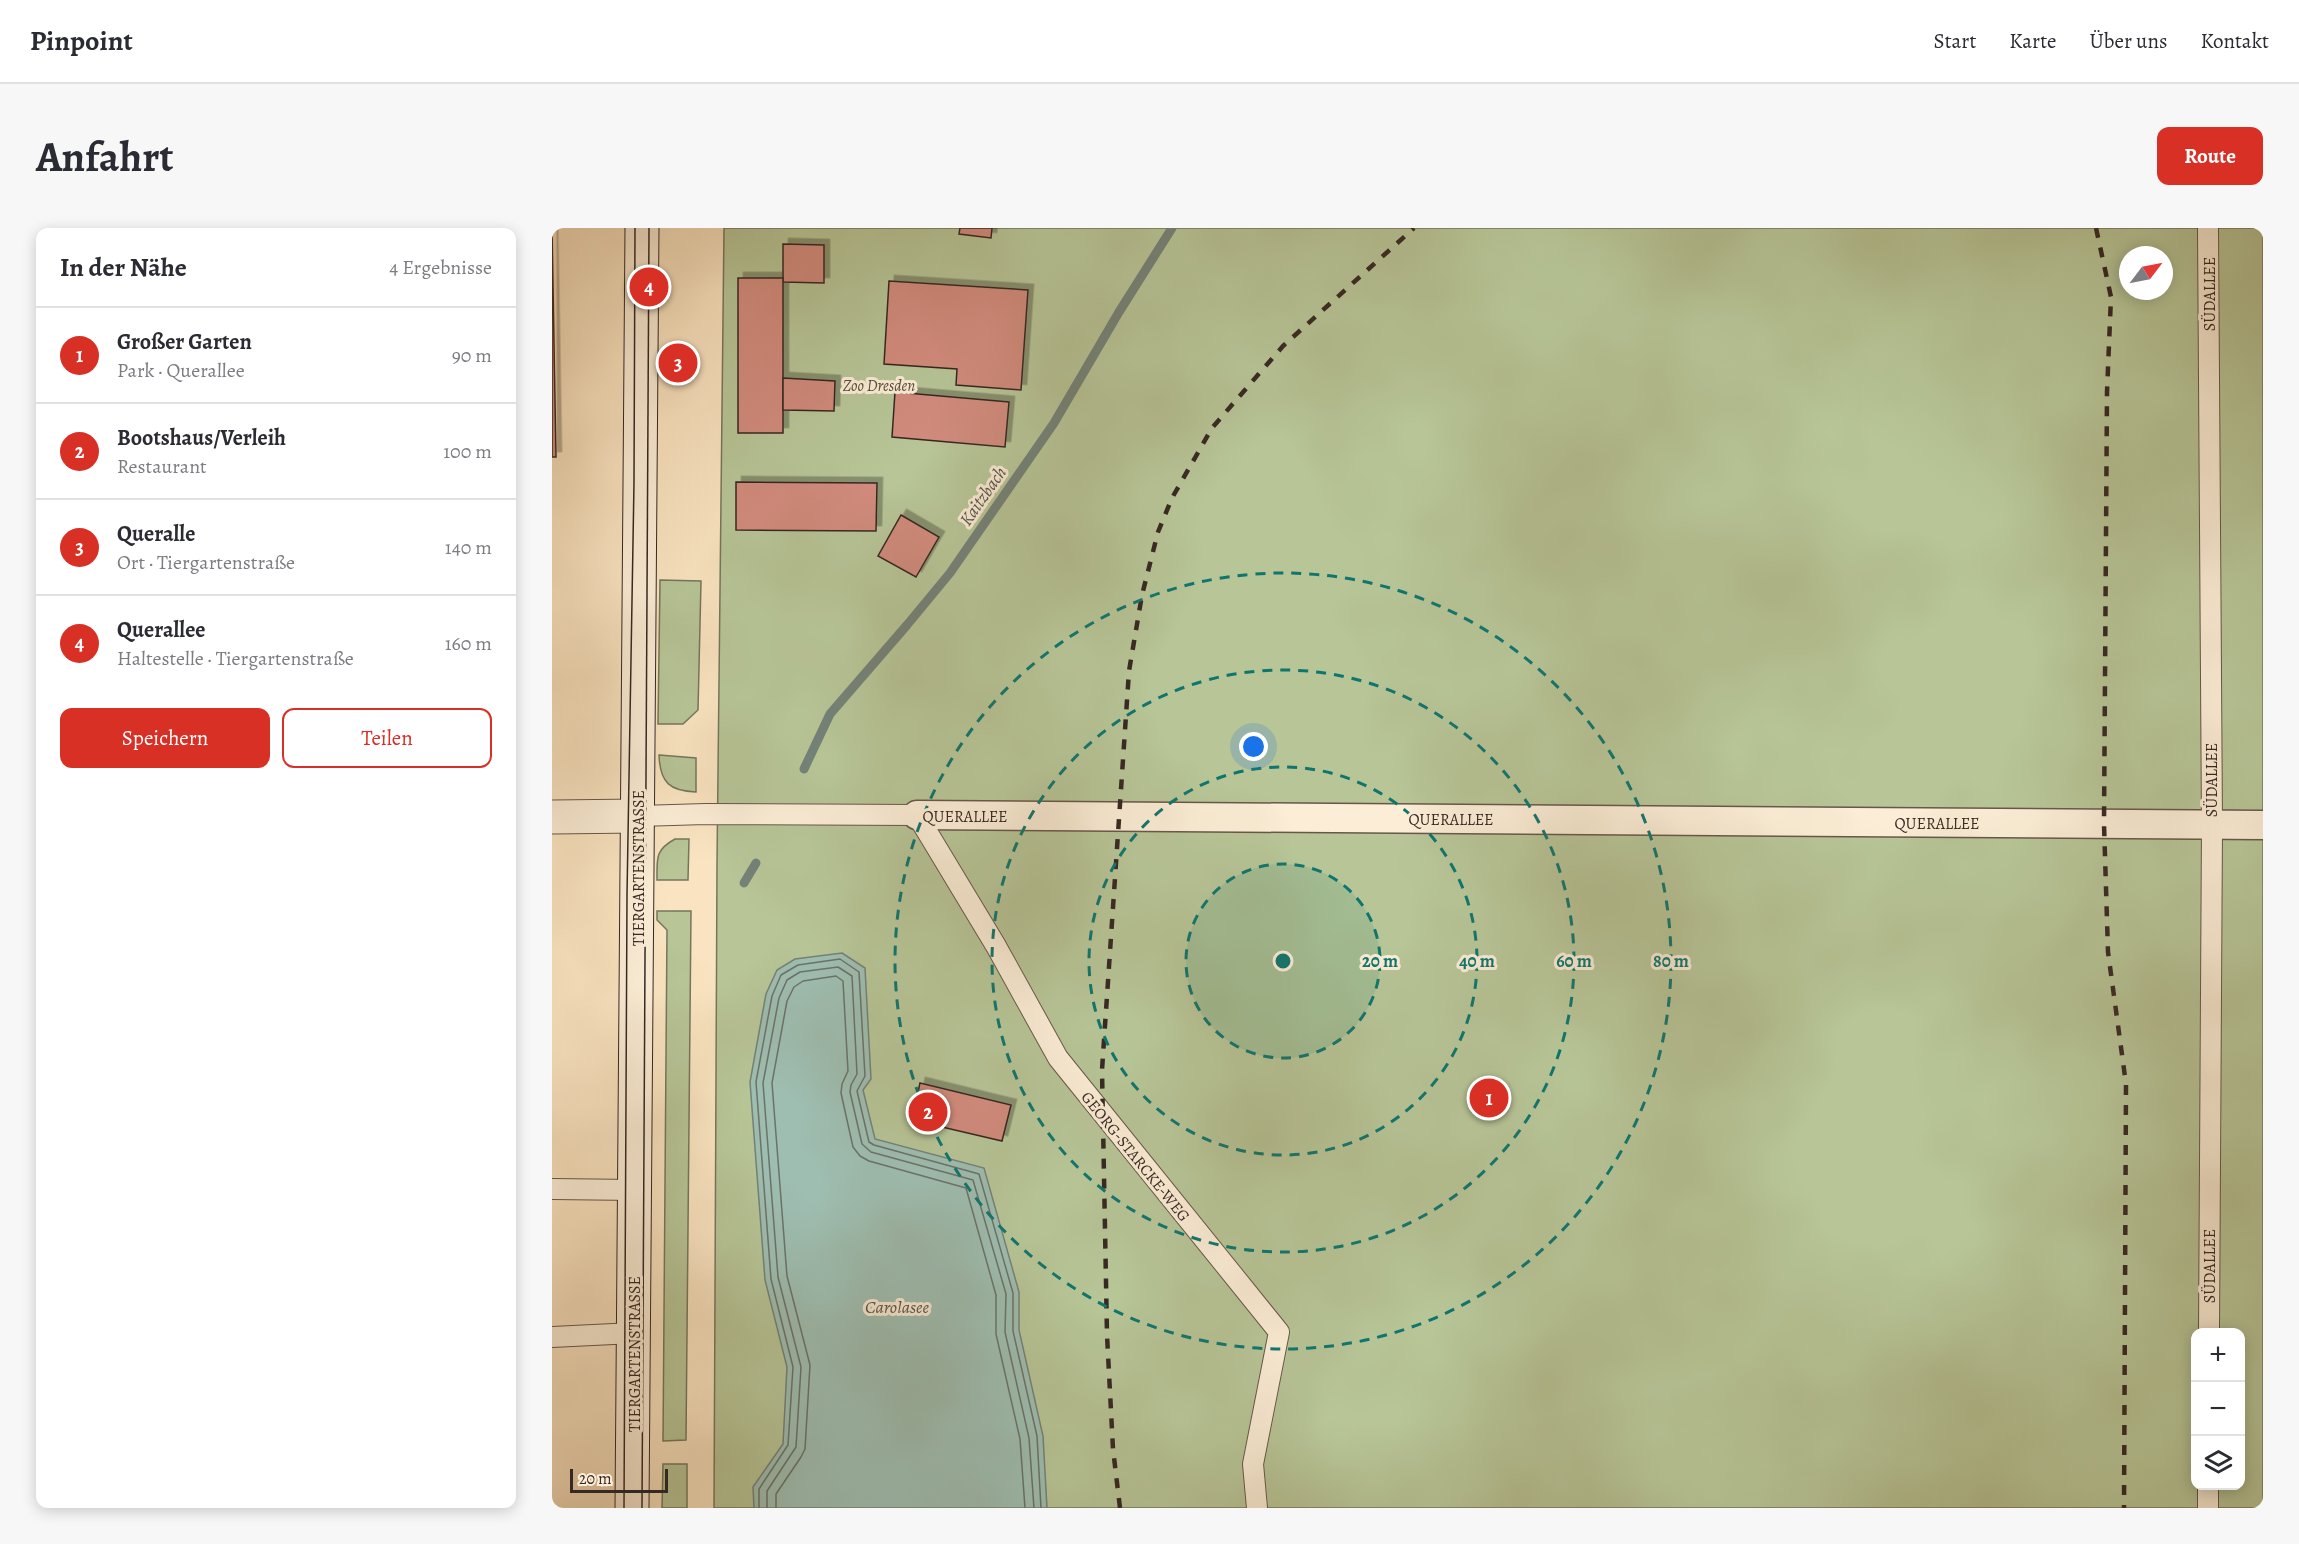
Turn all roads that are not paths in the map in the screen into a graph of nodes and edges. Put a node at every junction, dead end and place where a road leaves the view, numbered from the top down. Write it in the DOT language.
graph roads {
  1 [pos="642,228"];
  2 [pos="2208,228"];
  3 [pos="917,815"];
  4 [pos="639,816"];
  5 [pos="552,817"];
  6 [pos="2212,825"];
  7 [pos="2263,825"];
  8 [pos="552,1189"];
  9 [pos="635,1190"];
  10 [pos="2209,1328"];
  11 [pos="634,1333"];
  12 [pos="552,1337"];
  13 [pos="2208,1490"];
  14 [pos="632,1508"];
  15 [pos="1257,1508"];
  16 [pos="2208,1508"];
  1 -- 4 [label="main road, TIERGARTENSTRASSE"];
  2 -- 6 [label="lane, SÜDALLEE"];
  3 -- 4 [label="lane, QUERALLEE"];
  3 -- 6 [label="street, QUERALLEE"];
  3 -- 15 [label="lane, GEORG-STARCKE-WEG"];
  4 -- 5 [label="main road"];
  4 -- 9 [label="main road, TIERGARTENSTRASSE"];
  6 -- 7 [label="street, QUERALLEE"];
  6 -- 10 [label="lane, SÜDALLEE"];
  8 -- 9 [label="lane"];
  9 -- 11 [label="main road, TIERGARTENSTRASSE"];
  11 -- 12 [label="lane"];
  11 -- 14 [label="main road, TIERGARTENSTRASSE"];
  13 -- 16 [label="lane"];
}
